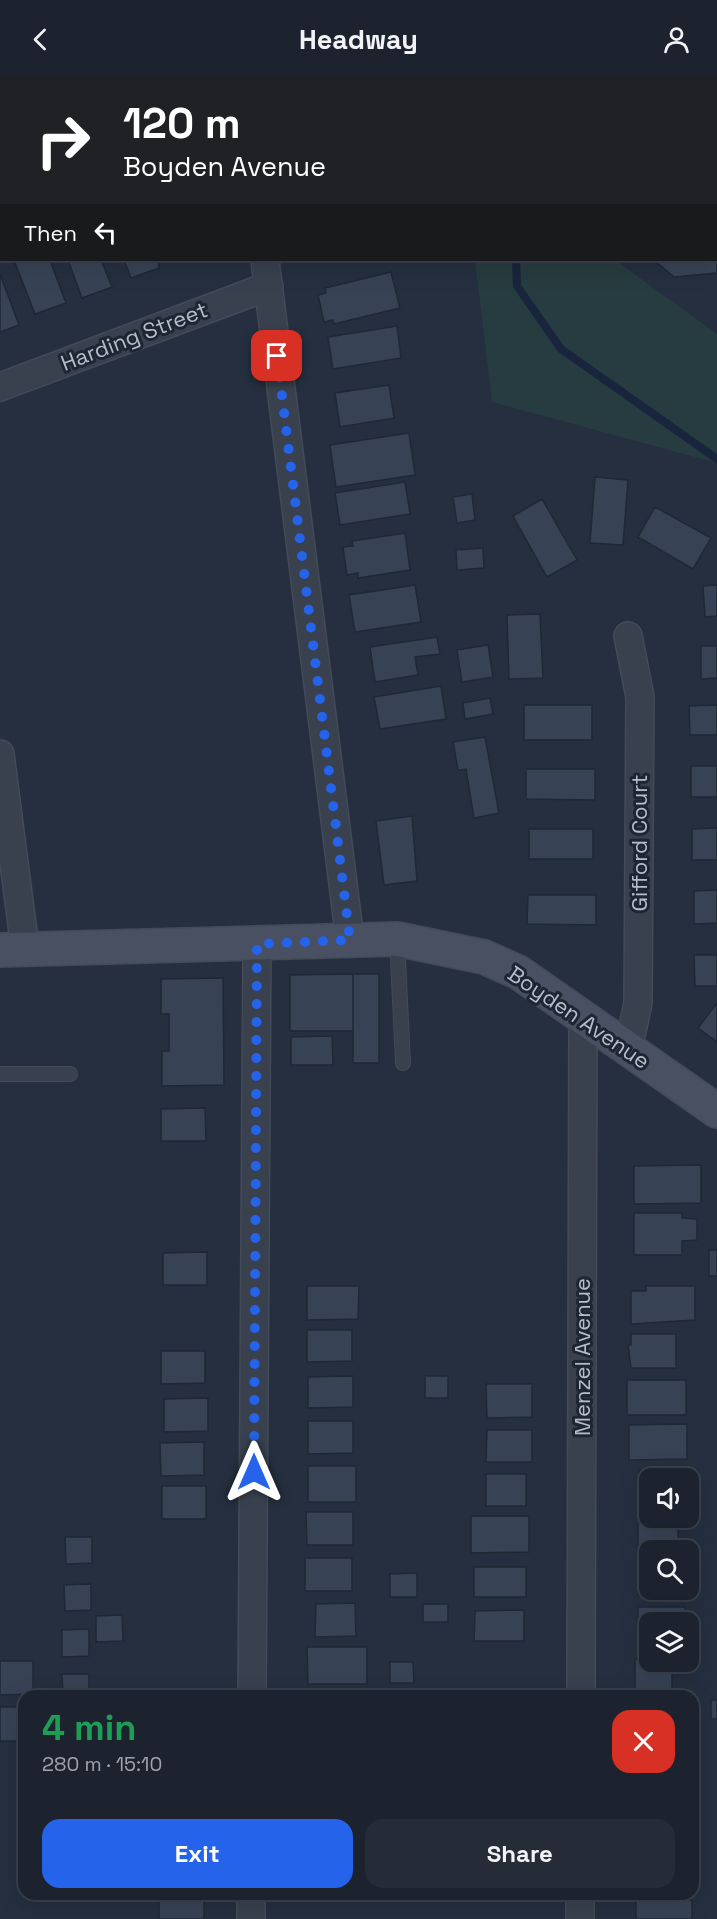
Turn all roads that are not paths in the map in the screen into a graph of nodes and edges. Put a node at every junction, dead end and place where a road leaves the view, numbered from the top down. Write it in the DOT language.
graph roads {
  1 [pos="267,273"];
  2 [pos="0,387"];
  3 [pos="628,636"];
  4 [pos="0,754"];
  5 [pos="396,939"];
  6 [pos="350,940"];
  7 [pos="257,944"];
  8 [pos="12,949"];
  9 [pos="583,1017"];
  10 [pos="628,1050"];
  11 [pos="403,1063"];
  12 [pos="0,1074"];
  13 [pos="70,1074"];
  14 [pos="717,1111"];
  15 [pos="252,1690"];
  16 [pos="581,1690"];
  17 [pos="251,1900"];
  18 [pos="580,1900"];
  19 [pos="251,1919"];
  20 [pos="580,1919"];
  1 -- 2 [label="street, Harding Street"];
  1 -- 6 [label="street"];
  3 -- 10 [label="street, Gifford Court"];
  4 -- 8 [label="street"];
  5 -- 6 [label="street, Boyden Avenue"];
  5 -- 9 [label="street, Boyden Avenue"];
  5 -- 11 [label="lane"];
  6 -- 7 [label="street, Boyden Avenue"];
  7 -- 8 [label="street, Boyden Avenue"];
  7 -- 15 [label="street"];
  9 -- 10 [label="street, Boyden Avenue"];
  9 -- 16 [label="street, Menzel Avenue"];
  10 -- 14 [label="street, Boyden Avenue"];
  12 -- 13 [label="lane"];
  17 -- 19 [label="street"];
  18 -- 20 [label="street"];
}
